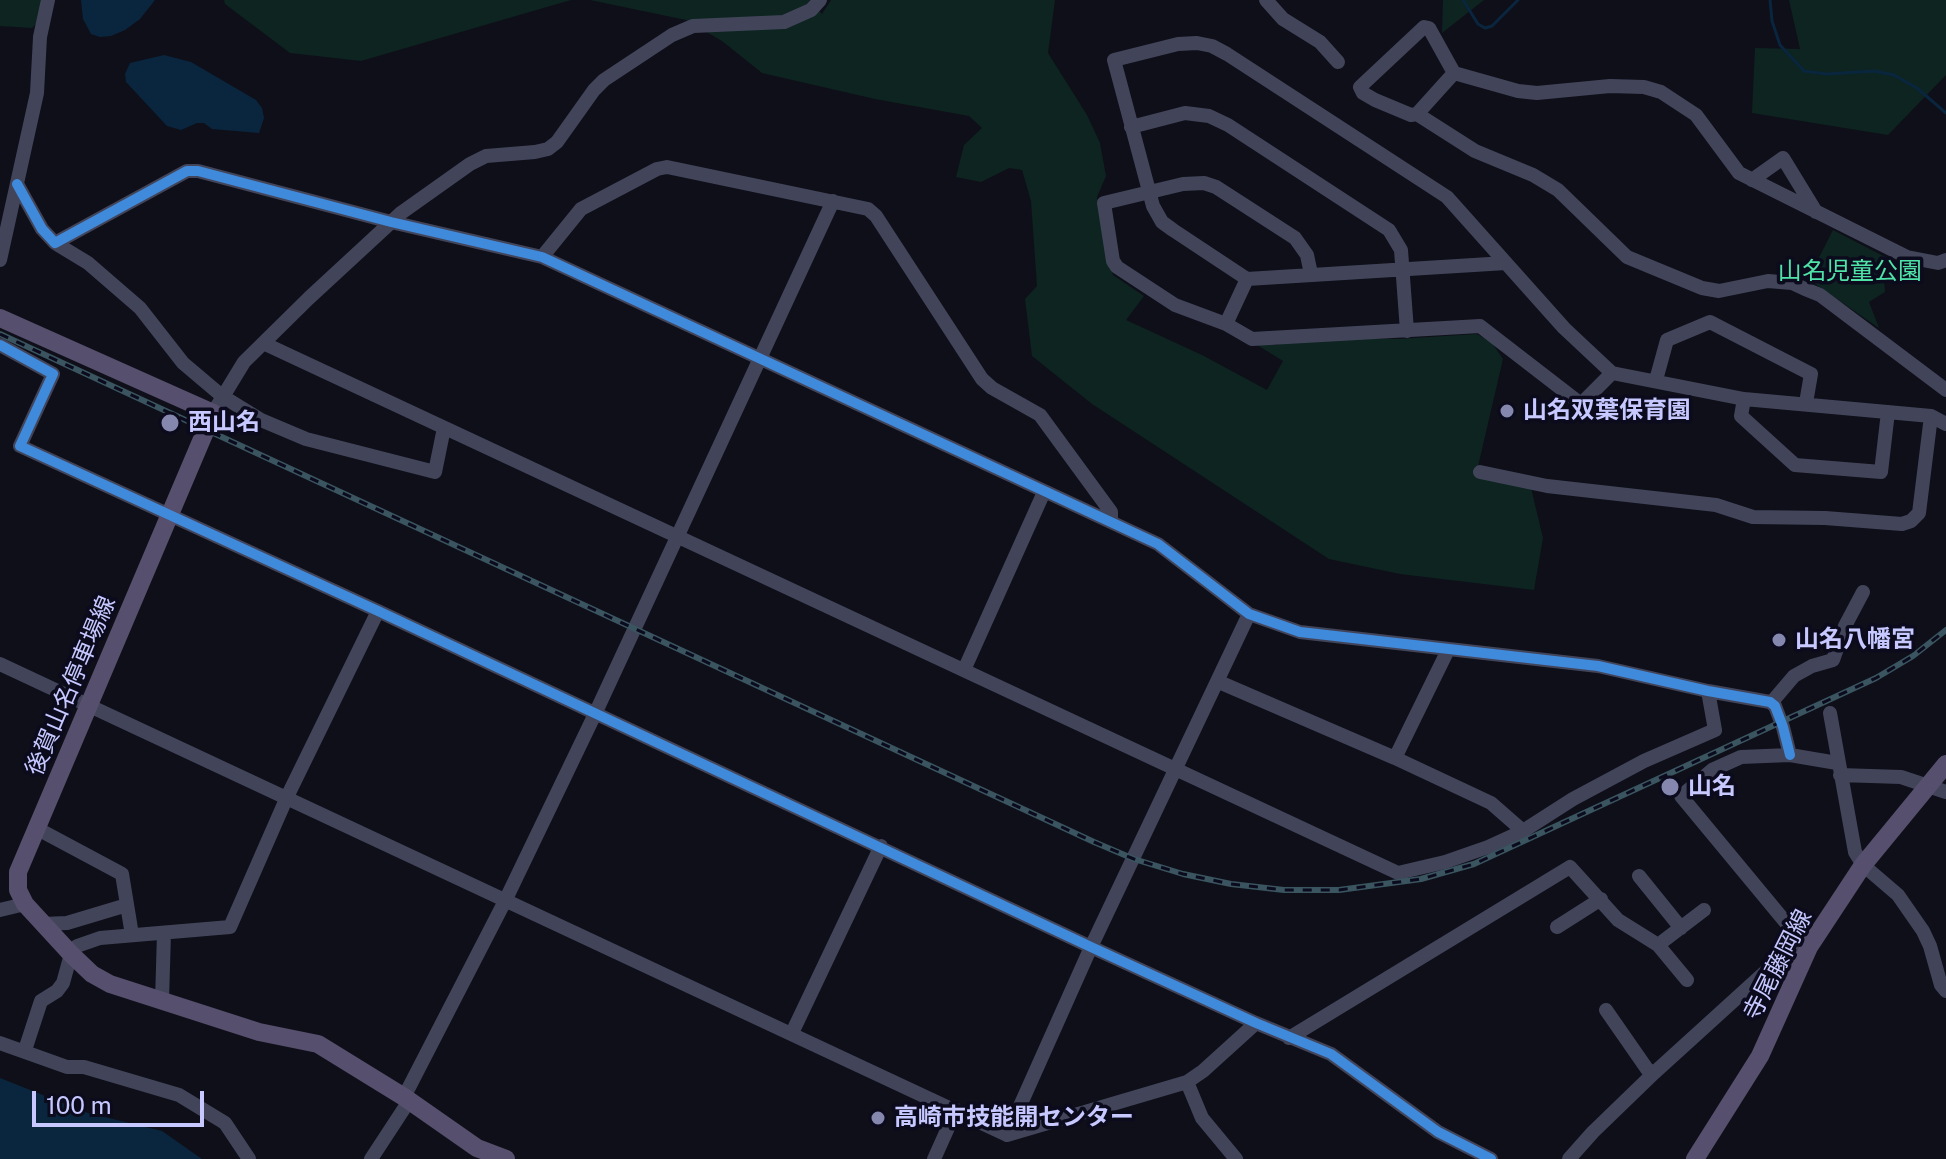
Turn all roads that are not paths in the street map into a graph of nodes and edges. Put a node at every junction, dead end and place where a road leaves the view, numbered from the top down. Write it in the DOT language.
graph roads {
  1 [pos="48,0"];
  2 [pos="820,0"];
  3 [pos="1266,0"];
  4 [pos="1338,62"];
  5 [pos="1454,73"];
  6 [pos="1417,114"];
  7 [pos="1131,127"];
  8 [pos="1752,180"];
  9 [pos="17,184"];
  10 [pos="1147,193"];
  11 [pos="833,201"];
  12 [pos="1816,212"];
  13 [pos="391,222"];
  14 [pos="55,243"];
  15 [pos="542,257"];
  16 [pos="0,260"];
  17 [pos="1946,260"];
  18 [pos="1506,263"];
  19 [pos="1404,271"];
  20 [pos="1311,274"];
  21 [pos="1247,279"];
  22 [pos="0,318"];
  23 [pos="1226,324"];
  24 [pos="1407,331"];
  25 [pos="263,343"];
  26 [pos="0,345"];
  27 [pos="758,359"];
  28 [pos="1612,373"];
  29 [pos="1656,380"];
  30 [pos="1946,390"];
  31 [pos="222,396"];
  32 [pos="1744,399"];
  33 [pos="1806,403"];
  34 [pos="1888,412"];
  35 [pos="213,413"];
  36 [pos="1931,416"];
  37 [pos="1946,424"];
  38 [pos="444,428"];
  39 [pos="1480,472"];
  40 [pos="1044,492"];
  41 [pos="170,517"];
  42 [pos="1111,522"];
  43 [pos="678,536"];
  44 [pos="1863,592"];
  45 [pos="378,611"];
  46 [pos="1249,614"];
  47 [pos="1448,650"];
  48 [pos="0,664"];
  49 [pos="964,670"];
  50 [pos="1219,682"];
  51 [pos="1708,691"];
  52 [pos="1771,703"];
  53 [pos="88,705"];
  54 [pos="1830,713"];
  55 [pos="595,714"];
  56 [pos="1790,755"];
  57 [pos="1395,758"];
  58 [pos="1946,764"];
  59 [pos="1839,769"];
  60 [pos="1177,771"];
  61 [pos="1937,790"];
  62 [pos="287,797"];
  63 [pos="36,828"];
  64 [pos="1523,831"];
  65 [pos="881,846"];
  66 [pos="1863,865"];
  67 [pos="1639,876"];
  68 [pos="506,899"];
  69 [pos="1601,899"];
  70 [pos="25,904"];
  71 [pos="127,905"];
  72 [pos="0,910"];
  73 [pos="1704,910"];
  74 [pos="43,924"];
  75 [pos="1557,927"];
  76 [pos="1681,928"];
  77 [pos="164,933"];
  78 [pos="132,935"];
  79 [pos="1658,945"];
  80 [pos="1091,947"];
  81 [pos="1809,947"];
  82 [pos="71,954"];
  83 [pos="1687,980"];
  84 [pos="1946,991"];
  85 [pos="162,1001"];
  86 [pos="1606,1010"];
  87 [pos="1256,1023"];
  88 [pos="792,1033"];
  89 [pos="1289,1038"];
  90 [pos="0,1043"];
  91 [pos="25,1050"];
  92 [pos="1654,1073"];
  93 [pos="1187,1082"];
  94 [pos="407,1099"];
  95 [pos="956,1110"];
  96 [pos="1007,1135"];
  97 [pos="249,1159"];
  98 [pos="371,1159"];
  99 [pos="506,1159"];
  100 [pos="934,1159"];
  101 [pos="1236,1159"];
  102 [pos="1491,1159"];
  103 [pos="1569,1159"];
  104 [pos="1695,1159"];
  1 -- 9 [label="street"];
  2 -- 13 [label="street"];
  3 -- 4 [label="street"];
  5 -- 6 [label="street"];
  5 -- 6 [label="street"];
  5 -- 8 [label="street"];
  6 -- 30 [label="street"];
  7 -- 10 [label="street"];
  7 -- 18 [label="street"];
  7 -- 19 [label="street"];
  8 -- 12 [label="street"];
  8 -- 12 [label="street"];
  9 -- 14 [label="street"];
  9 -- 16 [label="street"];
  10 -- 20 [label="street"];
  10 -- 21 [label="street"];
  10 -- 23 [label="street"];
  11 -- 15 [label="street"];
  11 -- 27 [label="street"];
  11 -- 42 [label="street"];
  12 -- 17 [label="street"];
  13 -- 14 [label="street"];
  13 -- 15 [label="street"];
  13 -- 25 [label="street"];
  14 -- 31 [label="street"];
  15 -- 27 [label="street"];
  18 -- 19 [label="street"];
  18 -- 28 [label="street"];
  19 -- 20 [label="street"];
  19 -- 24 [label="street"];
  20 -- 21 [label="street"];
  21 -- 23 [label="street"];
  22 -- 35 [label="main road"];
  23 -- 24 [label="street"];
  24 -- 28 [label="street"];
  25 -- 31 [label="street"];
  25 -- 38 [label="street"];
  26 -- 41 [label="street"];
  27 -- 40 [label="street"];
  27 -- 43 [label="street"];
  28 -- 29 [label="street"];
  29 -- 32 [label="street"];
  29 -- 33 [label="street"];
  31 -- 35 [label="street"];
  31 -- 38 [label="street"];
  32 -- 33 [label="street"];
  32 -- 34 [label="street"];
  33 -- 34 [label="street"];
  34 -- 36 [label="street"];
  35 -- 41 [label="main road, 後賀山名停車場線"];
  36 -- 37 [label="street"];
  36 -- 39 [label="street"];
  38 -- 43 [label="street"];
  40 -- 42 [label="street"];
  40 -- 49 [label="street"];
  41 -- 45 [label="street"];
  41 -- 53 [label="main road, 後賀山名停車場線"];
  42 -- 46 [label="street"];
  43 -- 49 [label="street"];
  43 -- 55 [label="street"];
  44 -- 52 [label="street"];
  45 -- 55 [label="street"];
  45 -- 62 [label="street"];
  46 -- 47 [label="street"];
  46 -- 50 [label="street"];
  47 -- 51 [label="street"];
  47 -- 57 [label="street"];
  48 -- 53 [label="street"];
  49 -- 60 [label="street"];
  50 -- 57 [label="street"];
  50 -- 60 [label="street"];
  51 -- 52 [label="street"];
  51 -- 64 [label="street"];
  52 -- 56 [label="street"];
  53 -- 62 [label="street"];
  53 -- 63 [label="main road, 後賀山名停車場線"];
  54 -- 59 [label="street"];
  55 -- 65 [label="street"];
  55 -- 68 [label="street"];
  56 -- 59 [label="street"];
  56 -- 81 [label="street"];
  57 -- 64 [label="street"];
  58 -- 61 [label="main road, 寺尾藤岡線"];
  59 -- 61 [label="street"];
  59 -- 66 [label="street"];
  60 -- 64 [label="street"];
  60 -- 80 [label="street"];
  61 -- 66 [label="main road, 寺尾藤岡線"];
  62 -- 68 [label="street"];
  62 -- 77 [label="street"];
  63 -- 70 [label="main road, 後賀山名停車場線"];
  63 -- 71 [label="street"];
  65 -- 80 [label="street"];
  65 -- 88 [label="street"];
  66 -- 81 [label="main road, 寺尾藤岡線"];
  66 -- 84 [label="street"];
  67 -- 76 [label="street"];
  68 -- 88 [label="street"];
  68 -- 94 [label="street"];
  69 -- 75 [label="street"];
  69 -- 79 [label="street"];
  69 -- 89 [label="street"];
  70 -- 72 [label="street"];
  70 -- 74 [label="main road"];
  71 -- 74 [label="street"];
  71 -- 78 [label="street"];
  73 -- 76 [label="street"];
  74 -- 82 [label="main road"];
  76 -- 79 [label="street"];
  77 -- 78 [label="street"];
  77 -- 85 [label="street"];
  78 -- 82 [label="street"];
  79 -- 83 [label="street"];
  80 -- 87 [label="street"];
  80 -- 96 [label="street"];
  81 -- 92 [label="street"];
  81 -- 104 [label="main road, 寺尾藤岡線"];
  82 -- 85 [label="main road"];
  82 -- 91 [label="street"];
  85 -- 94 [label="main road"];
  86 -- 92 [label="street"];
  87 -- 89 [label="street"];
  87 -- 93 [label="street"];
  88 -- 95 [label="street"];
  89 -- 102 [label="street"];
  90 -- 91 [label="street"];
  91 -- 97 [label="street"];
  92 -- 103 [label="street"];
  93 -- 96 [label="street"];
  93 -- 101 [label="street"];
  94 -- 98 [label="street"];
  94 -- 99 [label="main road"];
  95 -- 96 [label="street"];
  95 -- 100 [label="street"];
}
